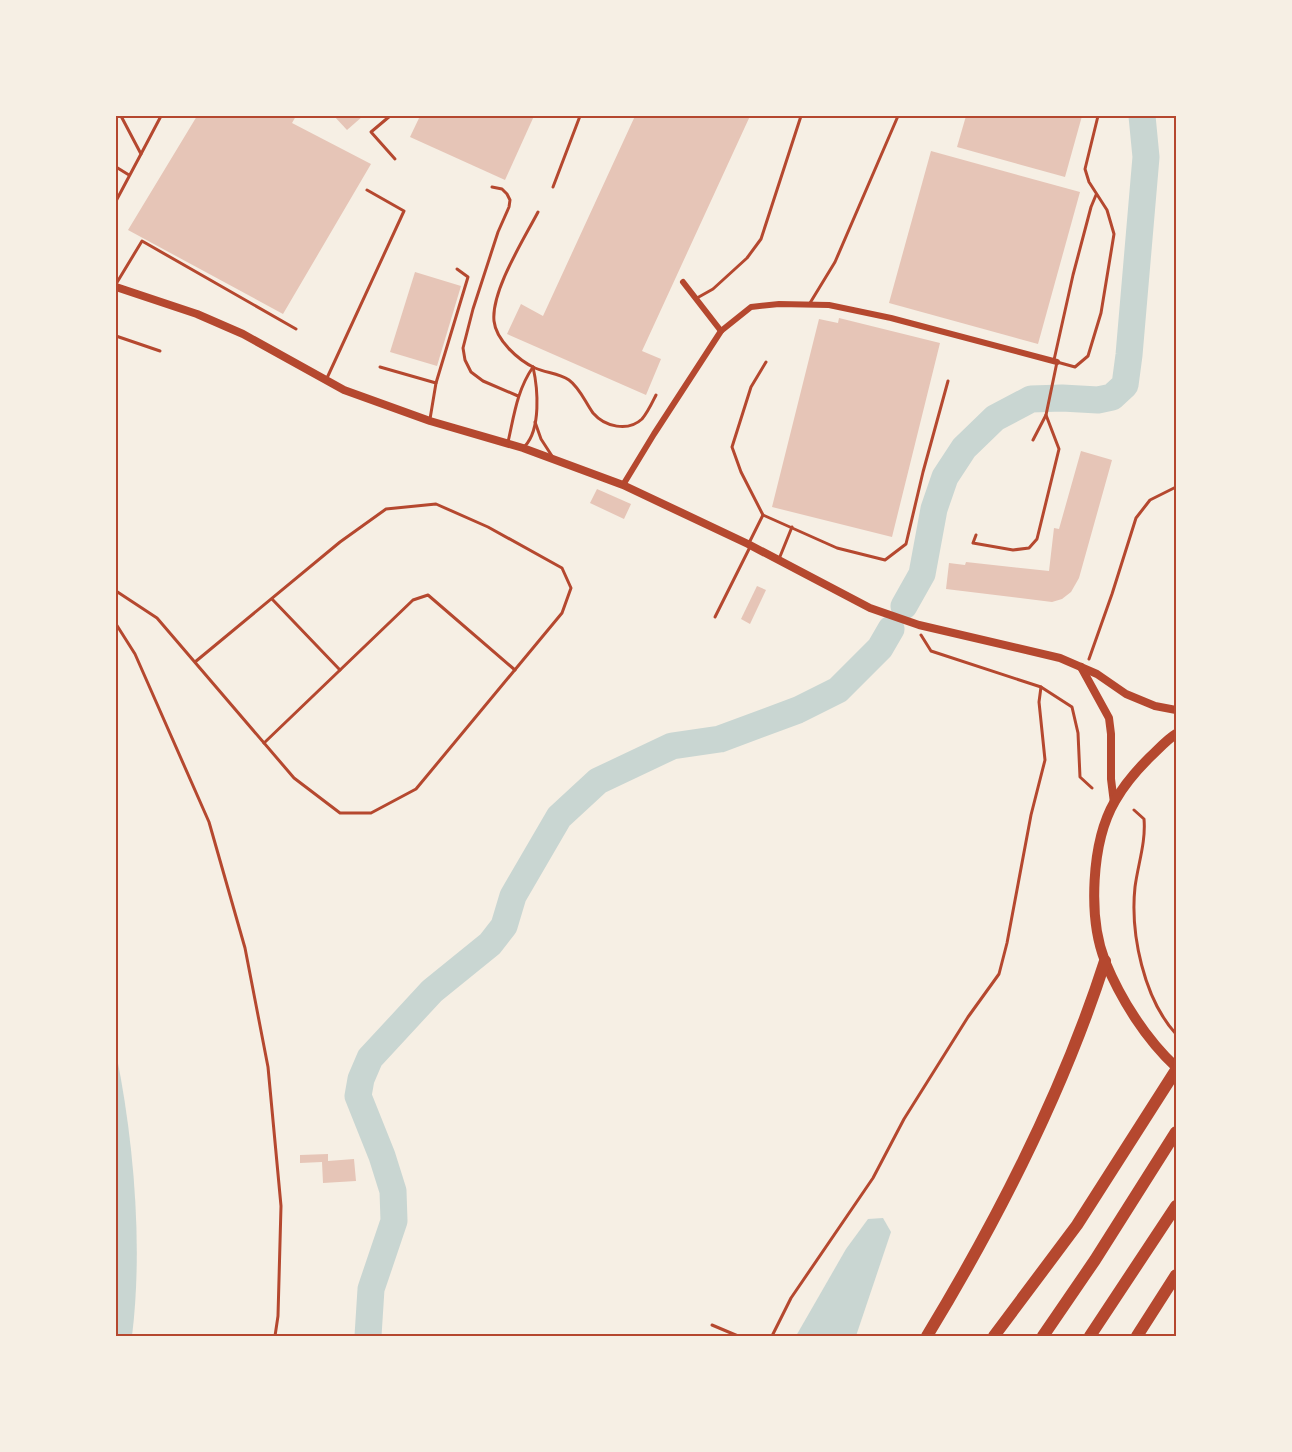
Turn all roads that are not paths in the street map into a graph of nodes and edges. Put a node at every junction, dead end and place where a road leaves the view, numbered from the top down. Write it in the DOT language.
graph roads {
  1 [pos="122,116"];
  2 [pos="161,116"];
  3 [pos="390,116"];
  4 [pos="580,116"];
  5 [pos="801,116"];
  6 [pos="898,116"];
  7 [pos="1098,116"];
  8 [pos="141,154"];
  9 [pos="395,159"];
  10 [pos="116,167"];
  11 [pos="129,175"];
  12 [pos="492,187"];
  13 [pos="554,187"];
  14 [pos="367,190"];
  15 [pos="1097,194"];
  16 [pos="116,201"];
  17 [pos="538,212"];
  18 [pos="457,269"];
  19 [pos="682,282"];
  20 [pos="116,286"];
  21 [pos="696,299"];
  22 [pos="809,304"];
  23 [pos="296,329"];
  24 [pos="721,331"];
  25 [pos="116,336"];
  26 [pos="160,351"];
  27 [pos="766,362"];
  28 [pos="1055,362"];
  29 [pos="380,367"];
  30 [pos="533,367"];
  31 [pos="326,380"];
  32 [pos="948,381"];
  33 [pos="436,382"];
  34 [pos="656,395"];
  35 [pos="518,396"];
  36 [pos="1046,415"];
  37 [pos="535,420"];
  38 [pos="430,421"];
  39 [pos="1033,440"];
  40 [pos="507,444"];
  41 [pos="523,448"];
  42 [pos="554,459"];
  43 [pos="623,485"];
  44 [pos="763,515"];
  45 [pos="792,527"];
  46 [pos="976,535"];
  47 [pos="750,545"];
  48 [pos="778,560"];
  49 [pos="116,591"];
  50 [pos="272,598"];
  51 [pos="716,617"];
  52 [pos="116,624"];
  53 [pos="195,662"];
  54 [pos="1083,668"];
  55 [pos="340,670"];
  56 [pos="515,670"];
  57 [pos="1176,710"];
  58 [pos="1176,734"];
  59 [pos="264,743"];
  60 [pos="1114,803"];
  61 [pos="1105,961"];
  62 [pos="1176,1068"];
  63 [pos="1176,1132"];
  64 [pos="1176,1206"];
  65 [pos="1176,1275"];
  66 [pos="275,1336"];
  67 [pos="927,1336"];
  68 [pos="994,1336"];
  69 [pos="1043,1336"];
  70 [pos="1090,1336"];
  71 [pos="1137,1336"];
  1 -- 8 [label="lane"];
  2 -- 8 [label="lane"];
  3 -- 9 [label="lane"];
  4 -- 13 [label="lane"];
  5 -- 21 [label="lane"];
  6 -- 22 [label="lane"];
  7 -- 15 [label="lane"];
  8 -- 11 [label="lane"];
  10 -- 11 [label="lane"];
  11 -- 16 [label="lane"];
  12 -- 35 [label="lane"];
  14 -- 31 [label="lane"];
  15 -- 28 [label="lane"];
  15 -- 28 [label="lane"];
  17 -- 30 [label="lane"];
  18 -- 33 [label="lane"];
  19 -- 21 [label="street"];
  20 -- 23 [label="lane"];
  20 -- 31 [label="street"];
  21 -- 24 [label="street"];
  22 -- 24 [label="street"];
  22 -- 28 [label="street"];
  24 -- 43 [label="street"];
  25 -- 26 [label="lane"];
  27 -- 44 [label="lane"];
  28 -- 36 [label="lane"];
  29 -- 33 [label="lane"];
  30 -- 34 [label="lane"];
  30 -- 35 [label="lane"];
  30 -- 37 [label="lane"];
  31 -- 38 [label="street"];
  32 -- 45 [label="lane"];
  33 -- 38 [label="lane"];
  35 -- 40 [label="lane"];
  36 -- 39 [label="lane"];
  36 -- 46 [label="lane"];
  37 -- 41 [label="lane"];
  37 -- 42 [label="lane"];
  38 -- 40 [label="street"];
  40 -- 41 [label="street"];
  41 -- 42 [label="street"];
  42 -- 43 [label="street"];
  43 -- 47 [label="street"];
  44 -- 45 [label="lane"];
  44 -- 47 [label="lane"];
  45 -- 48 [label="lane"];
  47 -- 48 [label="street"];
  47 -- 51 [label="lane"];
  48 -- 54 [label="street"];
  49 -- 53 [label="lane"];
  50 -- 53 [label="lane"];
  50 -- 55 [label="lane"];
  50 -- 56 [label="lane"];
  52 -- 66 [label="lane"];
  53 -- 59 [label="lane"];
  54 -- 57 [label="street"];
  54 -- 60 [label="street"];
  55 -- 56 [label="lane"];
  55 -- 59 [label="lane"];
  56 -- 59 [label="lane"];
  58 -- 60 [label="highway"];
  60 -- 61 [label="highway"];
  61 -- 62 [label="highway"];
  61 -- 67 [label="highway"];
  62 -- 68 [label="highway"];
  63 -- 69 [label="highway"];
  64 -- 70 [label="highway"];
  65 -- 71 [label="highway"];
}
